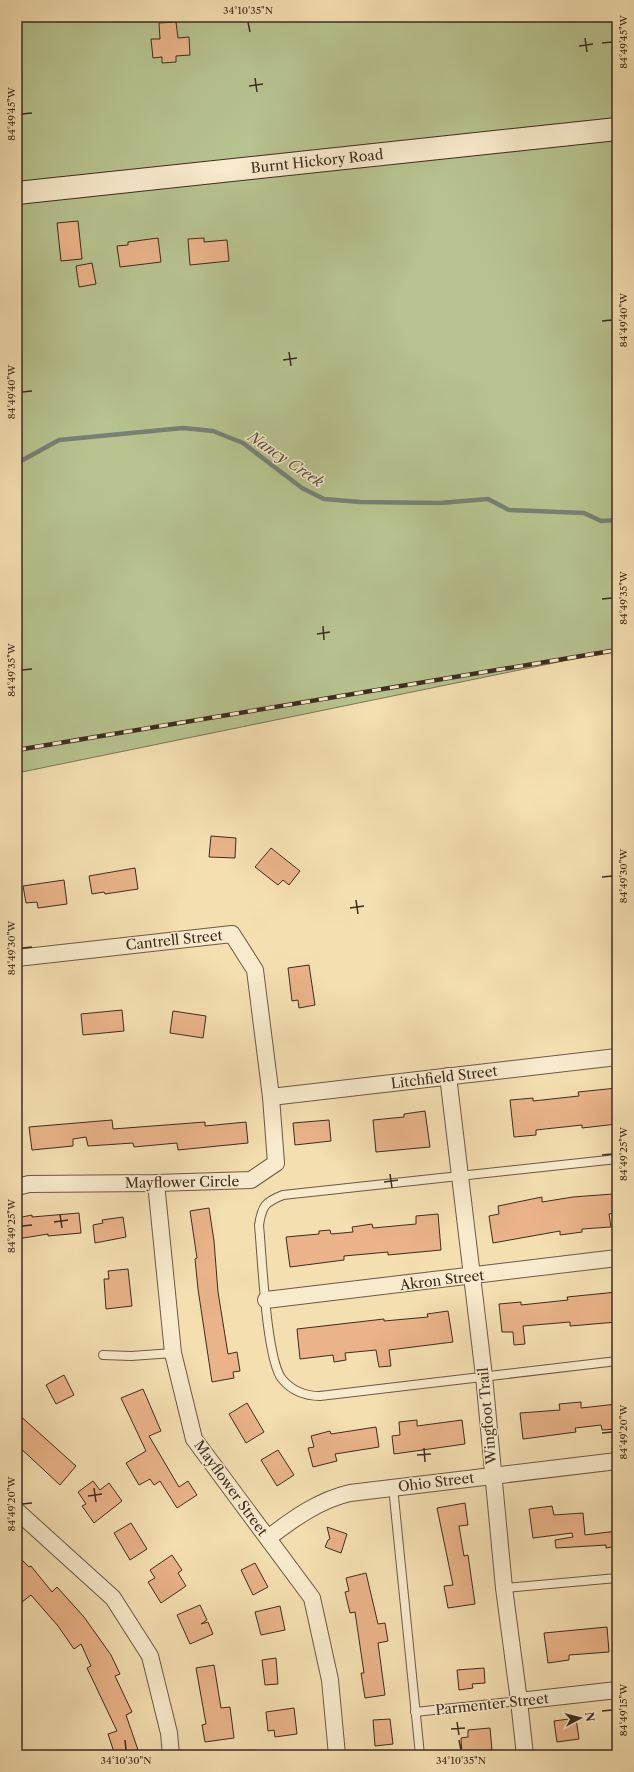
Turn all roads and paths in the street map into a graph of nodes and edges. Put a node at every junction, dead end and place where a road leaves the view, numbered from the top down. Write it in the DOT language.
graph roads {
  1 [pos="617,129"];
  2 [pos="17,192"];
  3 [pos="17,958"];
  4 [pos="617,1057"];
  5 [pos="448,1076"];
  6 [pos="270,1098"];
  7 [pos="617,1159"];
  8 [pos="459,1177"];
  9 [pos="156,1183"];
  10 [pos="17,1187"];
  11 [pos="617,1258"];
  12 [pos="472,1276"];
  13 [pos="266,1300"];
  14 [pos="173,1353"];
  15 [pos="103,1355"];
  16 [pos="617,1361"];
  17 [pos="484,1376"];
  18 [pos="617,1461"];
  19 [pos="493,1475"];
  20 [pos="393,1487"];
  21 [pos="17,1511"];
  22 [pos="268,1538"];
  23 [pos="617,1578"];
  24 [pos="504,1588"];
  25 [pos="617,1690"];
  26 [pos="520,1701"];
  27 [pos="415,1712"];
  28 [pos="170,1755"];
  29 [pos="337,1755"];
  30 [pos="420,1755"];
  31 [pos="525,1755"];
  1 -- 2 [label="main road, Burnt Hickory Road"];
  3 -- 6 [label="street, Cantrell Street"];
  4 -- 5 [label="street, Litchfield Street"];
  5 -- 6 [label="street, Litchfield Street"];
  5 -- 8 [label="street, Wingfoot Trail"];
  6 -- 9 [label="street, Mayflower Circle"];
  7 -- 8 [label="lane"];
  8 -- 12 [label="street, Wingfoot Trail"];
  8 -- 13 [label="lane"];
  9 -- 10 [label="street, Mayflower Circle"];
  9 -- 14 [label="street, Mayflower Street"];
  11 -- 12 [label="street, Akron Street"];
  12 -- 13 [label="street, Akron Street"];
  12 -- 17 [label="street, Wingfoot Trail"];
  13 -- 17 [label="lane"];
  14 -- 15 [label="lane"];
  14 -- 22 [label="street, Mayflower Street"];
  16 -- 17 [label="lane"];
  17 -- 19 [label="street, Wingfoot Trail"];
  18 -- 19 [label="street, Ohio Street"];
  19 -- 20 [label="street, Ohio Street"];
  19 -- 24 [label="street, Wingfoot Trail"];
  20 -- 22 [label="street, Ohio Street"];
  20 -- 27 [label="lane"];
  21 -- 28 [label="street"];
  22 -- 29 [label="street, Mayflower Street"];
  23 -- 24 [label="lane"];
  24 -- 26 [label="street, Wingfoot Trail"];
  25 -- 26 [label="street, Parmenter Street"];
  26 -- 27 [label="lane, Parmenter Street"];
  26 -- 31 [label="street, Wingfoot Trail"];
  27 -- 30 [label="lane"];
}
